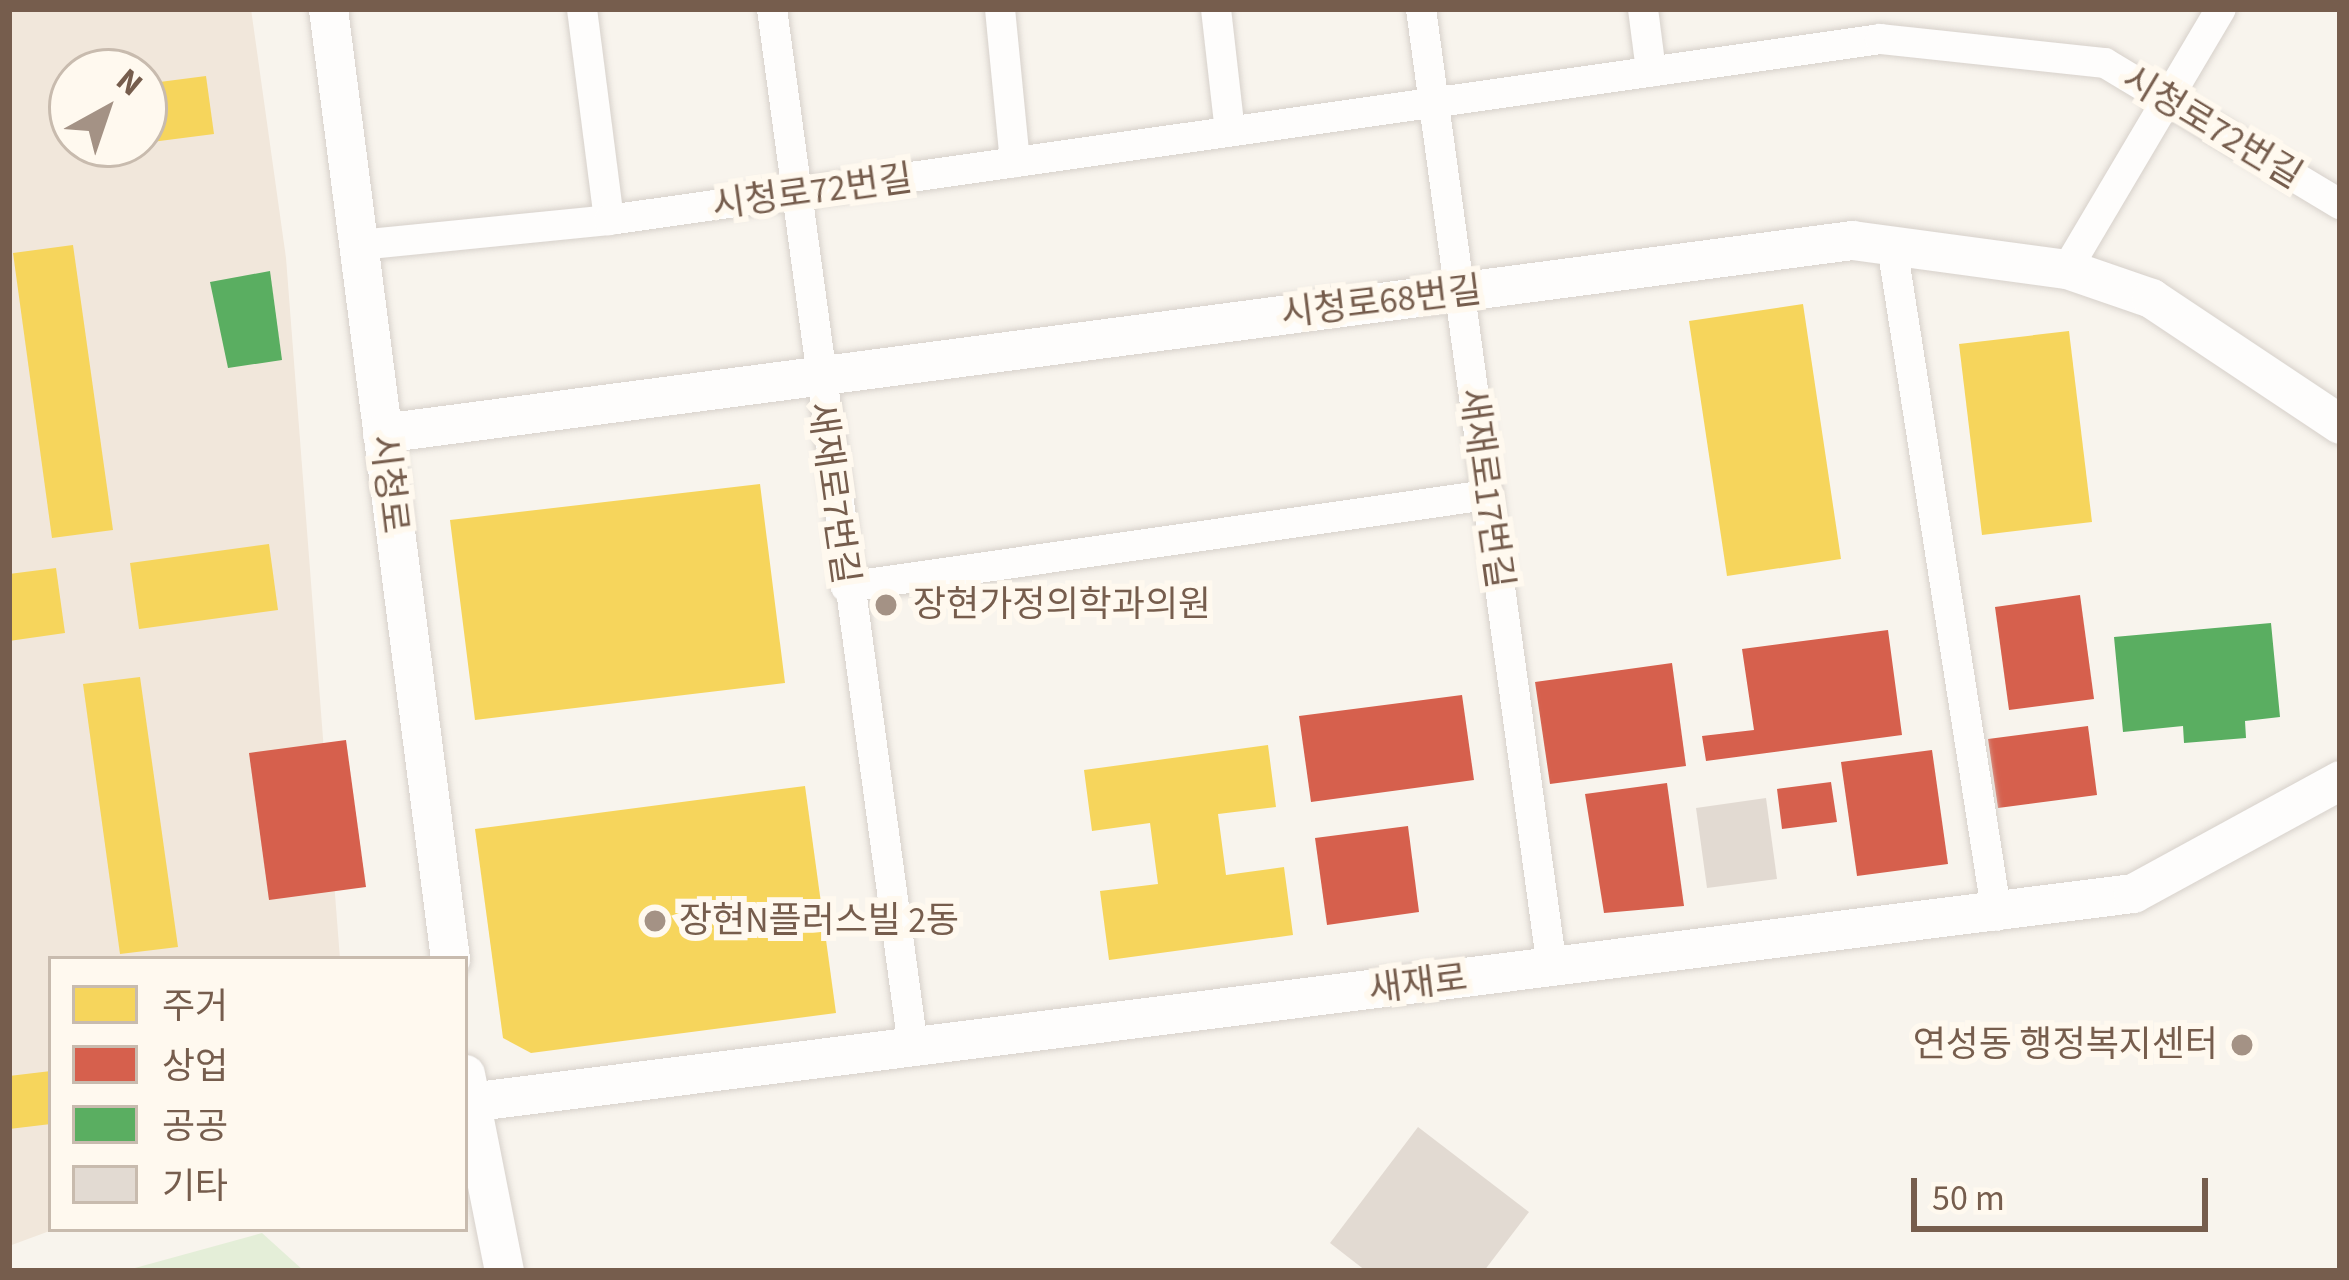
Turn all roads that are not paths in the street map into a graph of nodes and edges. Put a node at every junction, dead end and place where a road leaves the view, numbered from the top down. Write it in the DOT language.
graph roads {
  1 [pos="328,9"];
  2 [pos="582,9"];
  3 [pos="772,9"];
  4 [pos="1000,9"];
  5 [pos="1216,9"];
  6 [pos="1421,9"];
  7 [pos="1643,9"];
  8 [pos="1862,9"];
  9 [pos="2221,9"];
  10 [pos="1866,40"];
  11 [pos="1651,71"];
  12 [pos="2162,96"];
  13 [pos="1432,103"];
  14 [pos="1230,131"];
  15 [pos="1015,162"];
  16 [pos="796,195"];
  17 [pos="2340,204"];
  18 [pos="609,220"];
  19 [pos="358,245"];
  20 [pos="1892,246"];
  21 [pos="2067,269"];
  22 [pos="1459,292"];
  23 [pos="816,376"];
  24 [pos="2340,424"];
  25 [pos="382,433"];
  26 [pos="1487,494"];
  27 [pos="846,586"];
  28 [pos="2340,780"];
  29 [pos="1996,916"];
  30 [pos="450,956"];
  31 [pos="1552,968"];
  32 [pos="913,1047"];
  33 [pos="468,1088"];
  34 [pos="468,1093"];
  35 [pos="504,1271"];
  1 -- 19 [label="street, 시청로"];
  2 -- 18 [label="street"];
  3 -- 16 [label="street, 새재로7번길"];
  4 -- 15 [label="street"];
  5 -- 14 [label="street"];
  6 -- 13 [label="street, 새재로17번길"];
  7 -- 11 [label="street"];
  8 -- 10 [label="street"];
  9 -- 12 [label="street"];
  10 -- 11 [label="street, 시청로72번길"];
  10 -- 12 [label="street, 시청로72번길"];
  11 -- 13 [label="street, 시청로72번길"];
  12 -- 17 [label="street, 시청로72번길"];
  12 -- 21 [label="street"];
  13 -- 14 [label="street, 시청로72번길"];
  13 -- 22 [label="street, 새재로17번길"];
  14 -- 15 [label="street, 시청로72번길"];
  15 -- 16 [label="street, 시청로72번길"];
  16 -- 18 [label="street, 시청로72번길"];
  16 -- 23 [label="street, 새재로7번길"];
  18 -- 19 [label="street, 시청로72번길"];
  19 -- 25 [label="street, 시청로"];
  20 -- 21 [label="street, 시청로68번길"];
  20 -- 22 [label="street, 시청로68번길"];
  20 -- 29 [label="street"];
  21 -- 24 [label="street, 시청로68번길"];
  22 -- 23 [label="street, 시청로68번길"];
  22 -- 26 [label="street, 새재로17번길"];
  23 -- 25 [label="street, 시청로68번길"];
  23 -- 27 [label="street, 새재로7번길"];
  25 -- 30 [label="street, 시청로"];
  26 -- 27 [label="street"];
  26 -- 31 [label="street, 새재로17번길"];
  27 -- 32 [label="street, 새재로7번길"];
  28 -- 29 [label="street, 새재로"];
  29 -- 31 [label="street, 새재로"];
  31 -- 32 [label="street, 새재로"];
  32 -- 33 [label="street, 새재로"];
  34 -- 35 [label="street"];
}
